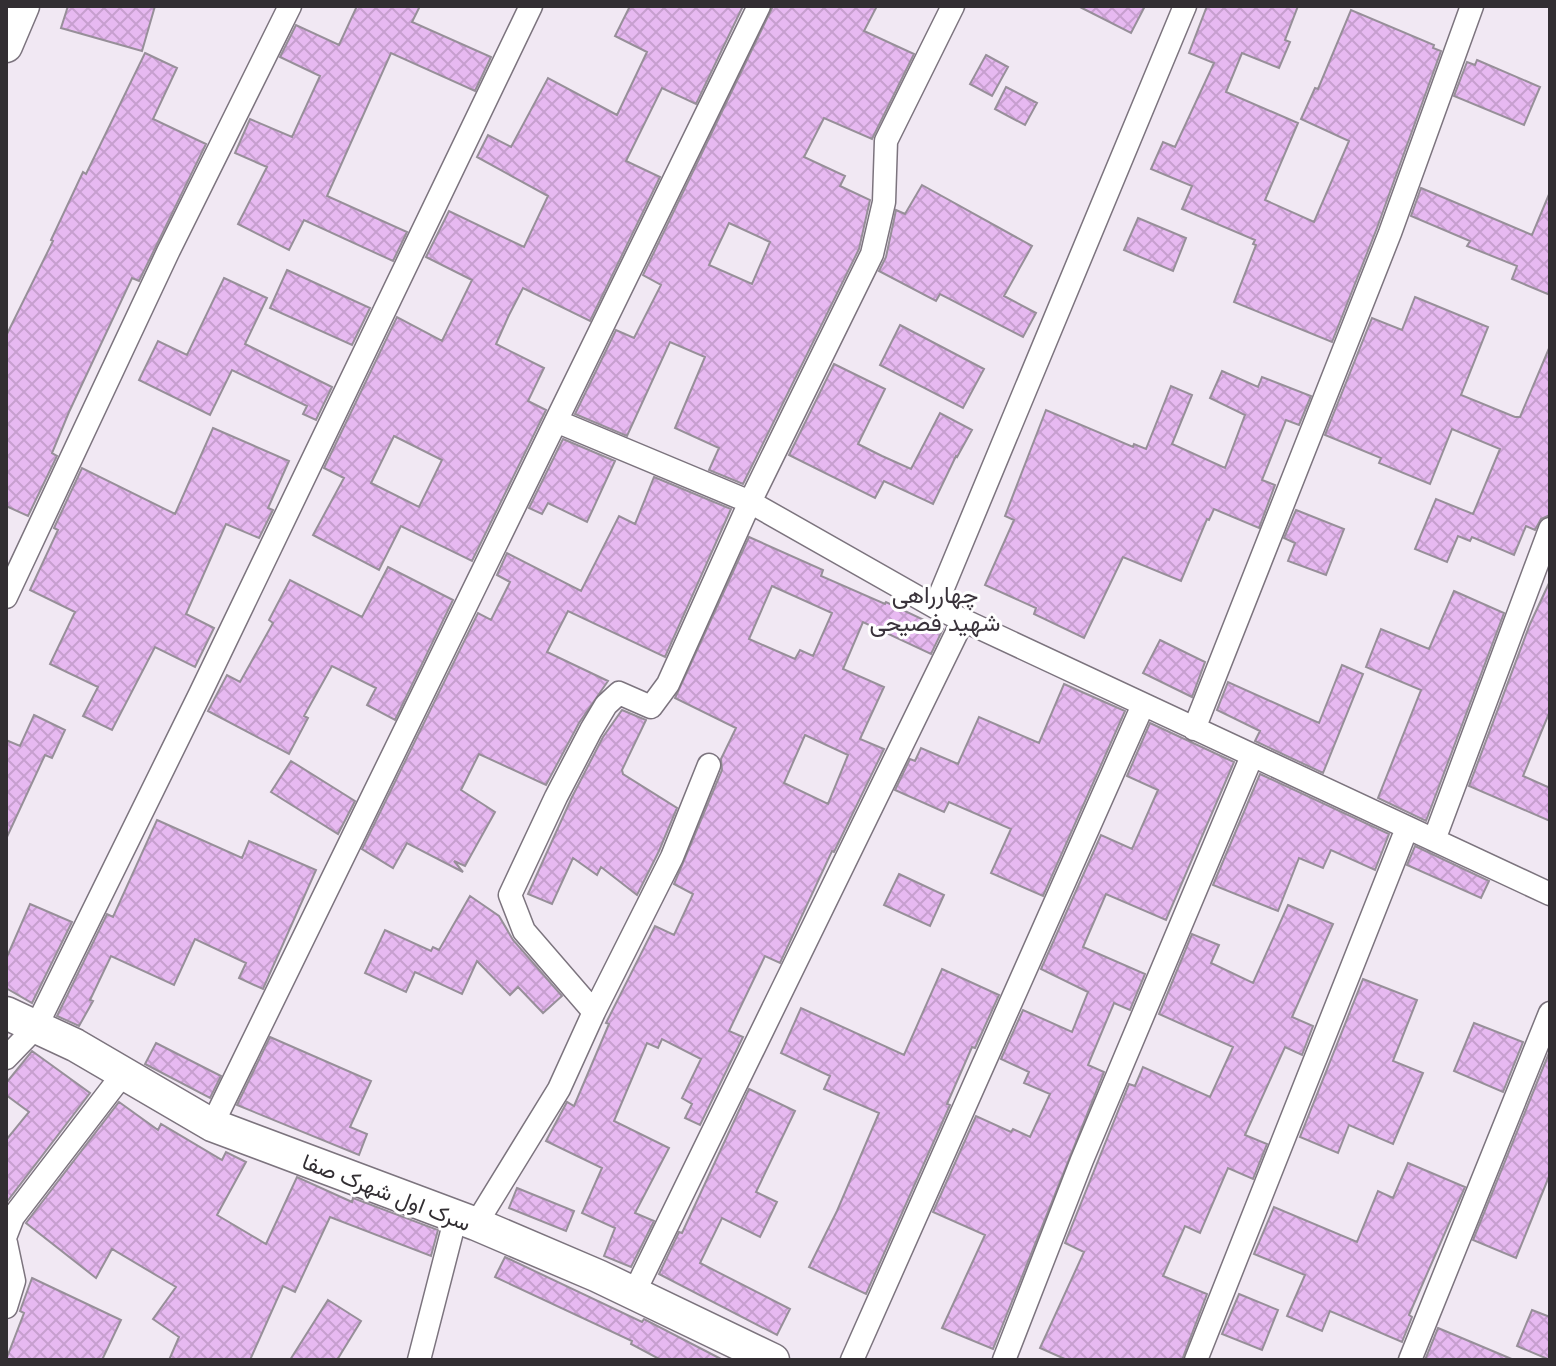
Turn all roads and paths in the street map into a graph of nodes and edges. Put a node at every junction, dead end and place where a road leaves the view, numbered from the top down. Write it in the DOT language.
graph roads {
  1 [pos="23,6"];
  2 [pos="290,6"];
  3 [pos="531,6"];
  4 [pos="759,6"];
  5 [pos="953,6"];
  6 [pos="1185,6"];
  7 [pos="1472,6"];
  8 [pos="6,46"];
  9 [pos="556,421"];
  10 [pos="750,502"];
  11 [pos="1550,529"];
  12 [pos="6,597"];
  13 [pos="935,607"];
  14 [pos="963,620"];
  15 [pos="1143,705"];
  16 [pos="1194,729"];
  17 [pos="1252,756"];
  18 [pos="709,765"];
  19 [pos="1407,828"];
  20 [pos="1434,840"];
  21 [pos="1550,894"];
  22 [pos="594,1012"];
  23 [pos="6,1013"];
  24 [pos="1550,1013"];
  25 [pos="36,1027"];
  26 [pos="6,1058"];
  27 [pos="123,1074"];
  28 [pos="212,1125"];
  29 [pos="466,1220"];
  30 [pos="6,1235"];
  31 [pos="6,1243"];
  32 [pos="634,1293"];
  33 [pos="6,1307"];
  34 [pos="419,1360"];
  35 [pos="773,1360"];
  36 [pos="852,1360"];
  37 [pos="1004,1360"];
  38 [pos="1196,1360"];
  39 [pos="1410,1360"];
  1 -- 8 [label="street"];
  2 -- 12 [label="street"];
  3 -- 25 [label="street"];
  4 -- 9 [label="street"];
  5 -- 10 [label="street"];
  6 -- 13 [label="street"];
  7 -- 16 [label="street"];
  9 -- 10 [label="street"];
  9 -- 28 [label="street"];
  10 -- 13 [label="street"];
  10 -- 22 [label="street"];
  11 -- 20 [label="street"];
  13 -- 14 [label="street"];
  14 -- 15 [label="street"];
  14 -- 32 [label="street"];
  15 -- 16 [label="street"];
  15 -- 36 [label="street"];
  16 -- 17 [label="street"];
  17 -- 19 [label="street"];
  17 -- 37 [label="street"];
  18 -- 22 [label="street"];
  19 -- 20 [label="street"];
  19 -- 38 [label="street"];
  20 -- 21 [label="street"];
  22 -- 29 [label="street"];
  23 -- 25 [label="street, سرک اول شهرک صفا"];
  24 -- 39 [label="street"];
  25 -- 26 [label="street"];
  25 -- 27 [label="street, سرک اول شهرک صفا"];
  27 -- 28 [label="street, سرک اول شهرک صفا"];
  27 -- 30 [label="street"];
  28 -- 29 [label="street, سرک اول شهرک صفا"];
  29 -- 32 [label="street, سرک اول شهرک صفا"];
  29 -- 34 [label="street"];
  31 -- 33 [label="street"];
  32 -- 35 [label="street, سرک اول شهرک صفا"];
}
